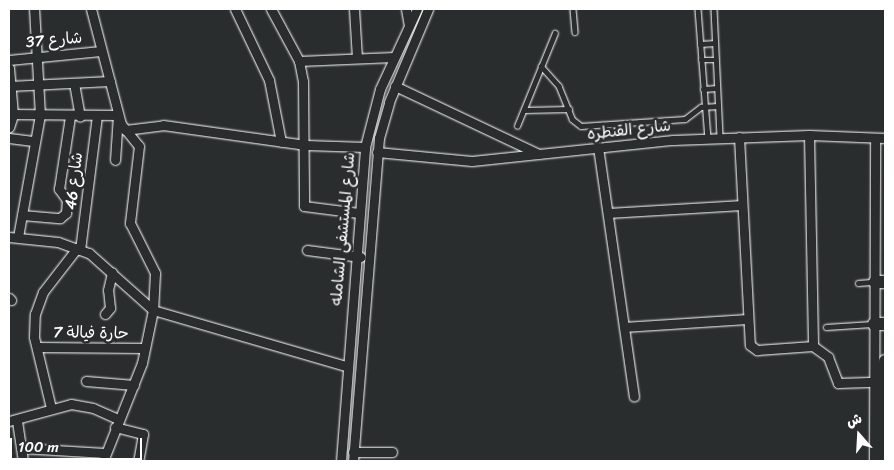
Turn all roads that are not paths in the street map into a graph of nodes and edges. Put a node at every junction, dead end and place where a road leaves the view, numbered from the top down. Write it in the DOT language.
graph roads {
  1 [pos="34,9"];
  2 [pos="91,9"];
  3 [pos="235,9"];
  4 [pos="271,9"];
  5 [pos="354,9"];
  6 [pos="406,9"];
  7 [pos="417,9"];
  8 [pos="428,9"];
  9 [pos="574,9"];
  10 [pos="698,9"];
  11 [pos="714,9"];
  12 [pos="409,26"];
  13 [pos="575,32"];
  14 [pos="555,33"];
  15 [pos="715,43"];
  16 [pos="700,44"];
  17 [pos="102,51"];
  18 [pos="37,57"];
  19 [pos="394,57"];
  20 [pos="357,58"];
  21 [pos="9,60"];
  22 [pos="701,60"];
  23 [pos="716,60"];
  24 [pos="299,61"];
  25 [pos="541,66"];
  26 [pos="9,68"];
  27 [pos="110,80"];
  28 [pos="74,83"];
  29 [pos="39,84"];
  30 [pos="10,86"];
  31 [pos="395,86"];
  32 [pos="717,88"];
  33 [pos="703,89"];
  34 [pos="705,106"];
  35 [pos="718,106"];
  36 [pos="569,108"];
  37 [pos="524,110"];
  38 [pos="11,115"];
  39 [pos="40,115"];
  40 [pos="97,115"];
  41 [pos="118,115"];
  42 [pos="70,116"];
  43 [pos="80,116"];
  44 [pos="517,126"];
  45 [pos="9,127"];
  46 [pos="126,130"];
  47 [pos="809,135"];
  48 [pos="739,136"];
  49 [pos="9,138"];
  50 [pos="708,138"];
  51 [pos="720,138"];
  52 [pos="885,138"];
  53 [pos="875,139"];
  54 [pos="35,141"];
  55 [pos="281,142"];
  56 [pos="306,145"];
  57 [pos="365,147"];
  58 [pos="598,147"];
  59 [pos="377,152"];
  60 [pos="539,154"];
  61 [pos="115,160"];
  62 [pos="742,205"];
  63 [pos="359,213"];
  64 [pos="608,213"];
  65 [pos="22,215"];
  66 [pos="14,236"];
  67 [pos="79,249"];
  68 [pos="307,250"];
  69 [pos="356,256"];
  70 [pos="369,258"];
  71 [pos="112,272"];
  72 [pos="880,282"];
  73 [pos="858,283"];
  74 [pos="153,310"];
  75 [pos="105,314"];
  76 [pos="747,319"];
  77 [pos="880,324"];
  78 [pos="624,327"];
  79 [pos="826,327"];
  80 [pos="813,346"];
  81 [pos="37,347"];
  82 [pos="144,348"];
  83 [pos="885,361"];
  84 [pos="346,366"];
  85 [pos="86,382"];
  86 [pos="876,382"];
  87 [pos="134,385"];
  88 [pos="634,396"];
  89 [pos="51,408"];
  90 [pos="13,421"];
  91 [pos="116,423"];
  92 [pos="21,448"];
  93 [pos="392,452"];
  94 [pos="104,457"];
  95 [pos="353,457"];
  96 [pos="23,461"];
  97 [pos="138,461"];
  98 [pos="342,461"];
  99 [pos="874,461"];
  100 [pos="884,461"];
  1 -- 18 [label="street"];
  2 -- 17 [label="street"];
  3 -- 55 [label="street"];
  4 -- 24 [label="street"];
  5 -- 20 [label="street"];
  6 -- 12 [label="street"];
  7 -- 12 [label="street, شارع المستشفى الشامله"];
  8 -- 31 [label="street, شارع المستشفى الشامله"];
  9 -- 13 [label="lane"];
  10 -- 16 [label="lane"];
  11 -- 15 [label="lane"];
  12 -- 19 [label="street, شارع المستشفى الشامله"];
  14 -- 25 [label="lane"];
  15 -- 16 [label="lane"];
  15 -- 23 [label="lane"];
  16 -- 22 [label="lane"];
  17 -- 18 [label="street, شارع 37"];
  17 -- 27 [label="street"];
  18 -- 21 [label="street, شارع 37"];
  18 -- 29 [label="street"];
  19 -- 20 [label="street"];
  19 -- 57 [label="street, شارع المستشفى الشامله"];
  20 -- 24 [label="street"];
  22 -- 23 [label="lane"];
  22 -- 33 [label="lane"];
  23 -- 32 [label="lane"];
  24 -- 56 [label="street"];
  25 -- 36 [label="lane"];
  25 -- 37 [label="lane"];
  26 -- 30 [label="street"];
  27 -- 28 [label="street"];
  27 -- 41 [label="street"];
  28 -- 29 [label="street"];
  28 -- 43 [label="street"];
  29 -- 30 [label="street"];
  29 -- 39 [label="street"];
  30 -- 38 [label="street"];
  31 -- 59 [label="street, شارع المستشفى الشامله"];
  31 -- 60 [label="street"];
  32 -- 33 [label="lane"];
  32 -- 35 [label="lane"];
  33 -- 34 [label="lane"];
  34 -- 35 [label="lane"];
  34 -- 36 [label="lane"];
  34 -- 50 [label="lane"];
  35 -- 51 [label="lane"];
  36 -- 37 [label="lane"];
  37 -- 44 [label="lane"];
  38 -- 39 [label="street"];
  38 -- 45 [label="street"];
  39 -- 42 [label="street"];
  39 -- 54 [label="street"];
  40 -- 41 [label="street"];
  40 -- 43 [label="street"];
  40 -- 67 [label="street, شارع 46"];
  41 -- 46 [label="street"];
  41 -- 61 [label="street"];
  42 -- 43 [label="street"];
  42 -- 65 [label="street"];
  46 -- 55 [label="street"];
  46 -- 74 [label="street"];
  47 -- 48 [label="street, شارع القنطره"];
  47 -- 53 [label="street, شارع القنطره"];
  47 -- 80 [label="street"];
  48 -- 51 [label="street, شارع القنطره"];
  48 -- 62 [label="street"];
  49 -- 54 [label="street"];
  50 -- 51 [label="street, شارع القنطره"];
  50 -- 58 [label="street, شارع القنطره"];
  52 -- 53 [label="street, شارع القنطره"];
  53 -- 72 [label="street"];
  54 -- 65 [label="street"];
  55 -- 56 [label="street"];
  56 -- 57 [label="street"];
  56 -- 63 [label="street"];
  57 -- 63 [label="street, شارع المستشفى الشامله"];
  58 -- 60 [label="street, شارع القنطره"];
  58 -- 64 [label="street"];
  59 -- 60 [label="street, شارع القنطره"];
  59 -- 70 [label="street, شارع المستشفى الشامله"];
  62 -- 64 [label="street"];
  62 -- 76 [label="street"];
  63 -- 69 [label="street, شارع المستشفى الشامله"];
  64 -- 78 [label="street"];
  65 -- 66 [label="street"];
  66 -- 67 [label="street"];
  67 -- 71 [label="street"];
  67 -- 81 [label="street"];
  68 -- 69 [label="street"];
  69 -- 70 [label="street"];
  69 -- 84 [label="street, شارع المستشفى الشامله"];
  70 -- 95 [label="street, شارع المستشفى الشامله"];
  71 -- 74 [label="street"];
  71 -- 75 [label="street"];
  72 -- 73 [label="lane"];
  72 -- 77 [label="street"];
  74 -- 82 [label="street"];
  74 -- 84 [label="street"];
  76 -- 78 [label="street"];
  76 -- 80 [label="street"];
  77 -- 79 [label="lane"];
  77 -- 86 [label="street"];
  78 -- 88 [label="street"];
  80 -- 86 [label="street"];
  81 -- 82 [label="street, حارة فيالة 7"];
  81 -- 89 [label="street"];
  82 -- 87 [label="street"];
  83 -- 100 [label="main road"];
  84 -- 98 [label="street, شارع المستشفى الشامله"];
  85 -- 87 [label="street"];
  86 -- 99 [label="street"];
  87 -- 91 [label="street"];
  89 -- 90 [label="street"];
  89 -- 91 [label="street"];
  90 -- 92 [label="street"];
  91 -- 94 [label="street"];
  91 -- 97 [label="street"];
  92 -- 94 [label="street"];
  92 -- 96 [label="street"];
  93 -- 95 [label="street"];
}
